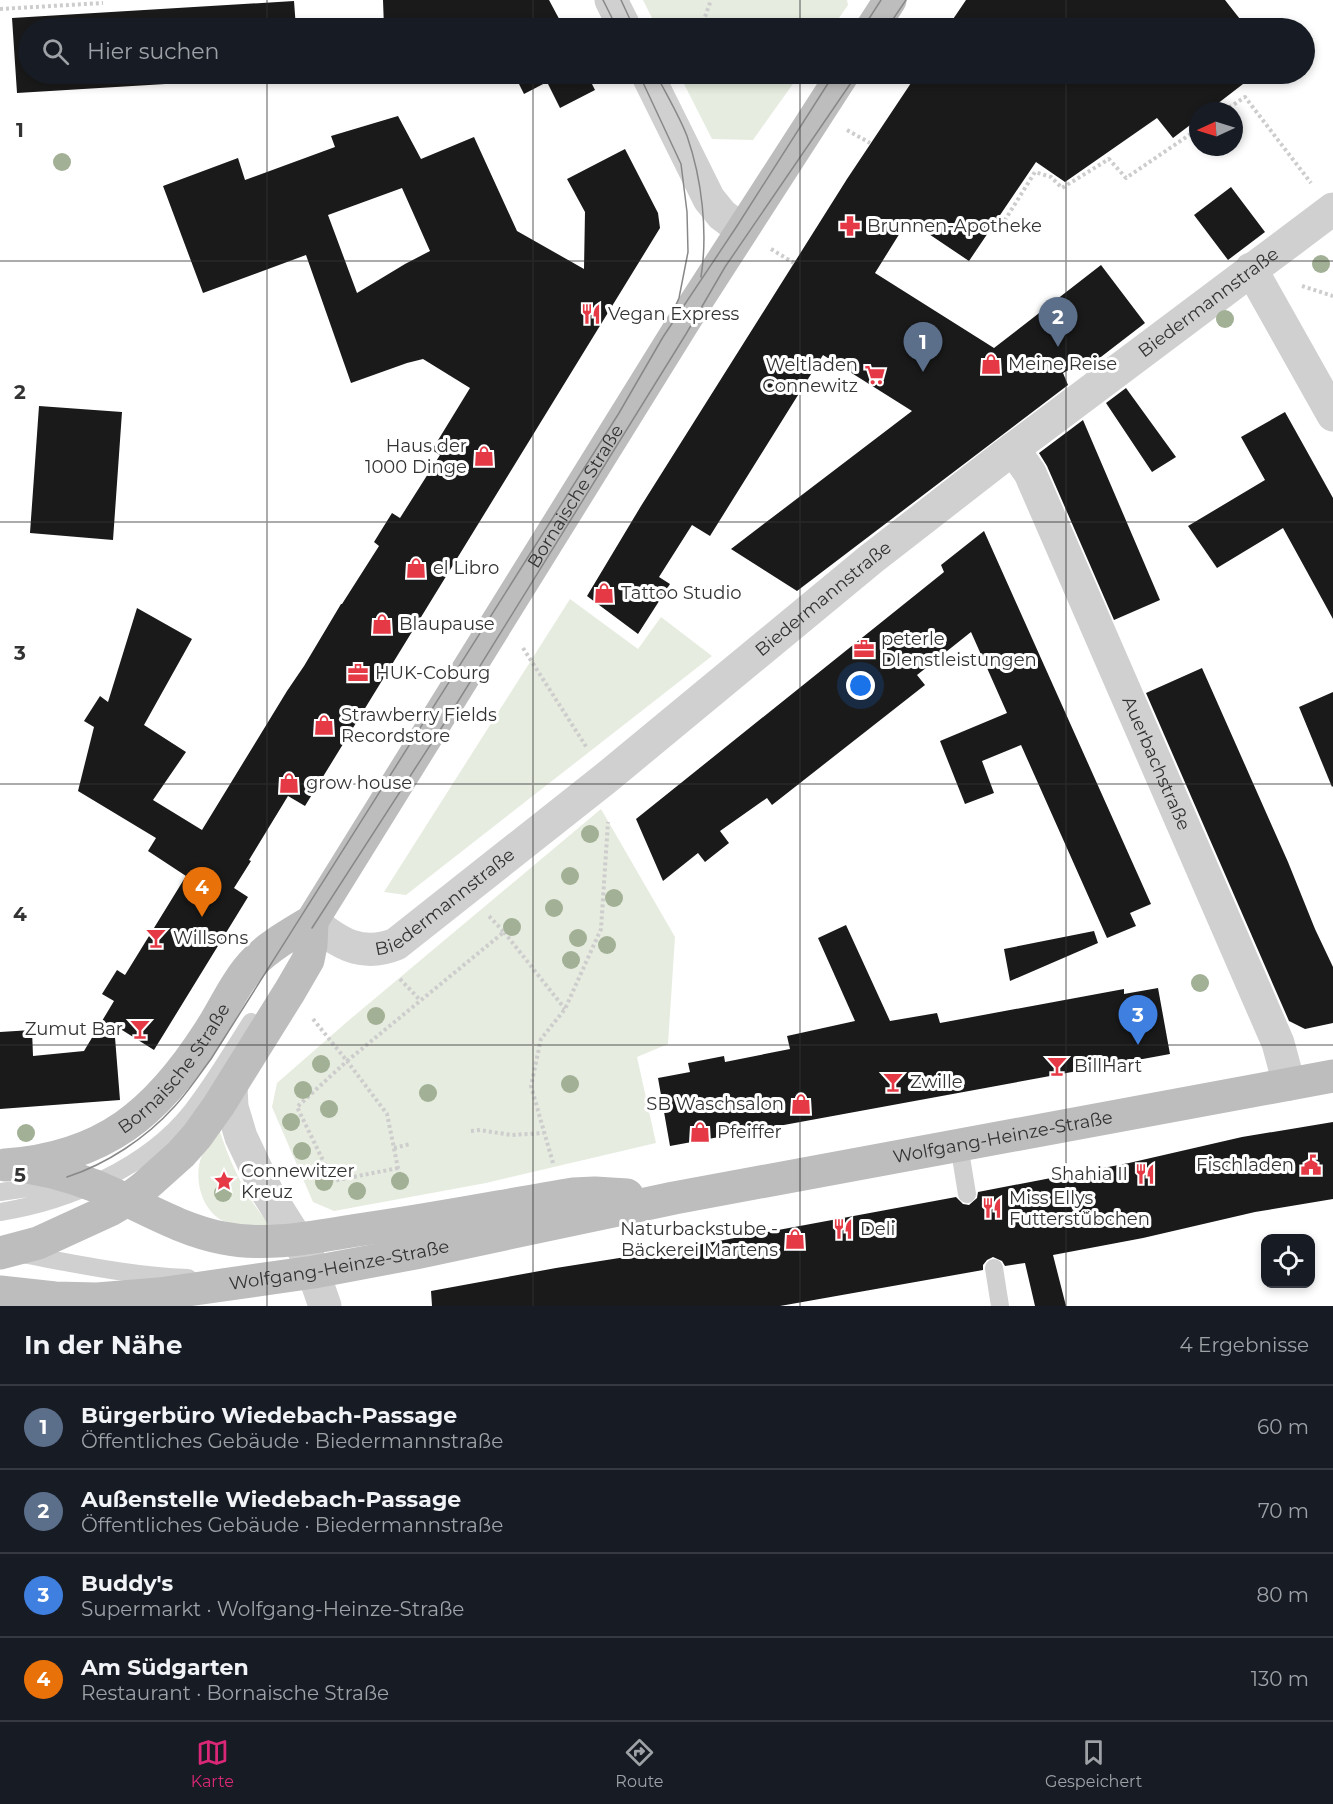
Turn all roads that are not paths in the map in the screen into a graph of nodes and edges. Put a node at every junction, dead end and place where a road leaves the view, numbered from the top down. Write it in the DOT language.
graph roads {
  1 [pos="611,0"];
  2 [pos="891,0"];
  3 [pos="620,18"];
  4 [pos="879,18"];
  5 [pos="652,84"];
  6 [pos="836,84"];
  7 [pos="1332,209"];
  8 [pos="741,230"];
  9 [pos="1251,269"];
  10 [pos="1333,415"];
  11 [pos="1013,449"];
  12 [pos="312,925"];
  13 [pos="1333,1076"];
  14 [pos="1289,1084"];
  15 [pos="231,1086"];
  16 [pos="958,1145"];
  17 [pos="2,1174"];
  18 [pos="79,1181"];
  19 [pos="967,1194"];
  20 [pos="674,1198"];
  21 [pos="127,1200"];
  22 [pos="0,1212"];
  23 [pos="3,1252"];
  24 [pos="306,1256"];
  25 [pos="994,1268"];
  26 [pos="0,1292"];
  27 [pos="325,1306"];
  28 [pos="1000,1306"];
  1 -- 3 [label="street"];
  2 -- 4 [label="main road"];
  5 -- 8 [label="street"];
  6 -- 8 [label="main road, Bornaische Straße"];
  7 -- 9 [label="street, Biedermannstraße"];
  8 -- 12 [label="main road, Bornaische Straße"];
  9 -- 10 [label="street"];
  9 -- 11 [label="street, Biedermannstraße"];
  11 -- 12 [label="street, Biedermannstraße"];
  11 -- 14 [label="street, Auerbachstraße"];
  12 -- 15 [label="main road, Bornaische Straße"];
  12 -- 17 [label="main road, Bornaische Straße"];
  12 -- 18 [label="lane"];
  13 -- 14 [label="main road, Wolfgang-Heinze-Straße"];
  14 -- 16 [label="main road, Wolfgang-Heinze-Straße"];
  15 -- 21 [label="main road, Bornaische Straße"];
  15 -- 24 [label="street, Wolfgang-Heinze-Straße"];
  16 -- 19 [label="lane"];
  16 -- 20 [label="main road, Wolfgang-Heinze-Straße"];
  17 -- 18 [label="main road, Wolfgang-Heinze-Straße"];
  18 -- 21 [label="main road, Wolfgang-Heinze-Straße"];
  18 -- 22 [label="lane"];
  20 -- 24 [label="main road, Wolfgang-Heinze-Straße"];
  20 -- 24 [label="main road, Wolfgang-Heinze-Straße"];
  21 -- 23 [label="main road, Bornaische Straße"];
  21 -- 24 [label="main road, Wolfgang-Heinze-Straße"];
  23 -- 24 [label="lane"];
  24 -- 26 [label="main road, Wolfgang-Heinze-Straße"];
  24 -- 27 [label="street"];
  25 -- 28 [label="lane"];
}
